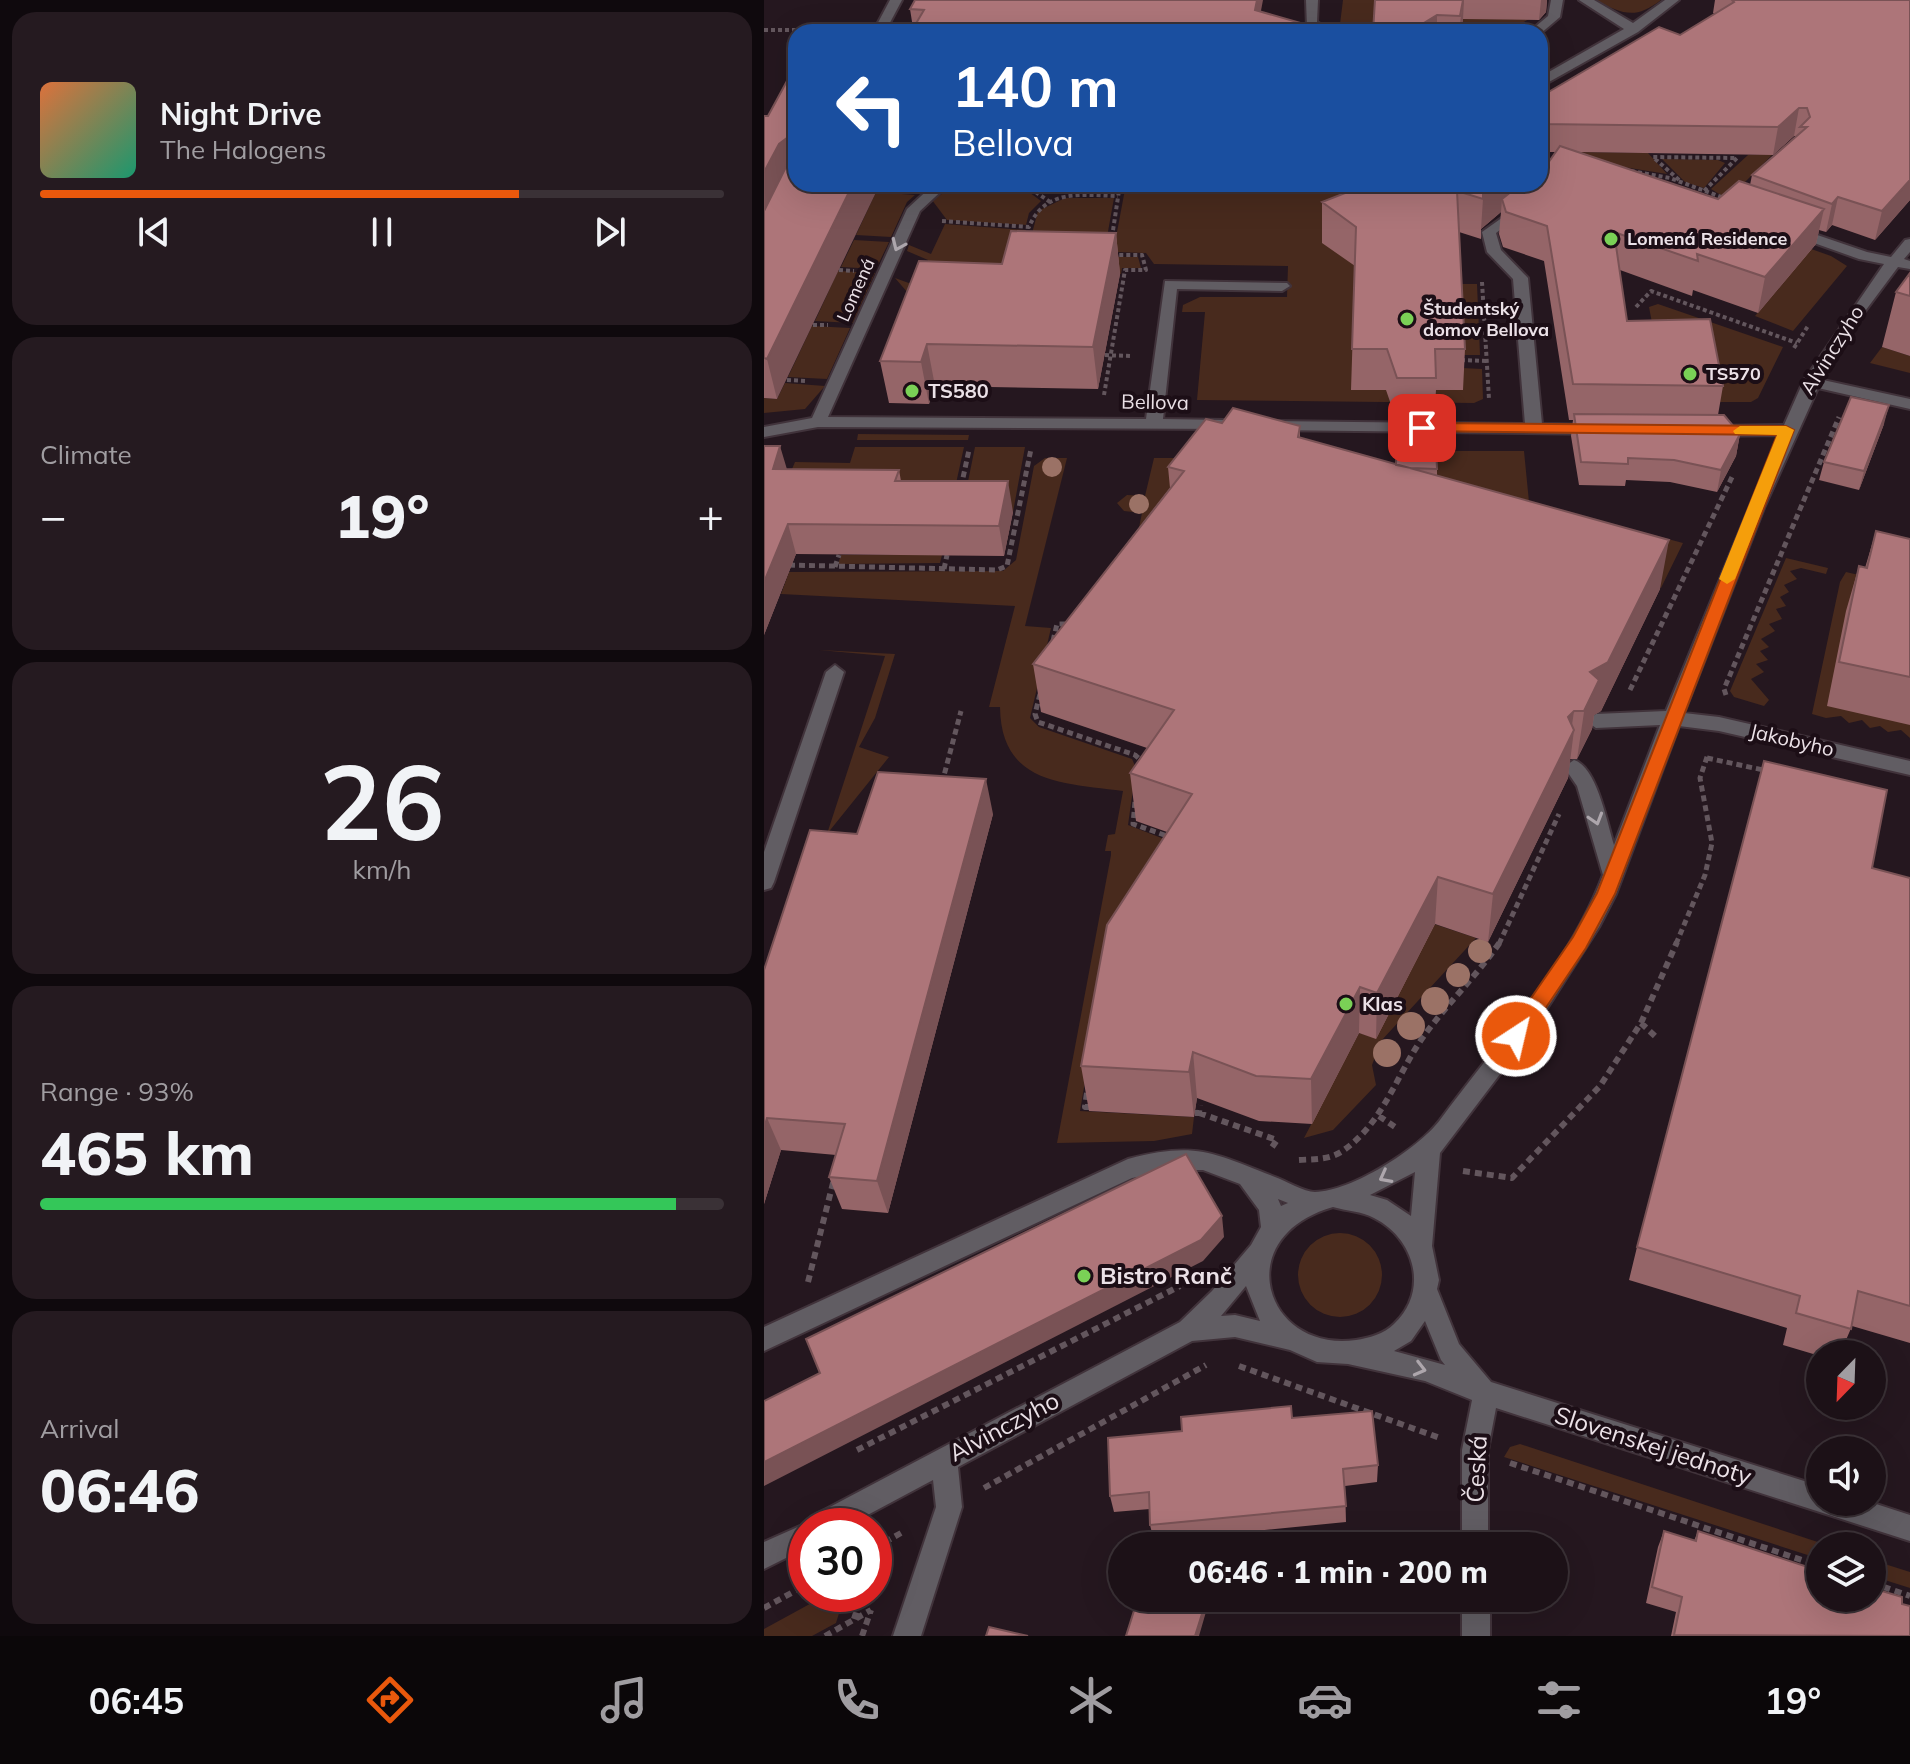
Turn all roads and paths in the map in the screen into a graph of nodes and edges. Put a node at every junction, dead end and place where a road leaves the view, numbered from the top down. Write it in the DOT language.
graph roads {
  1 [pos="896,0"];
  2 [pos="1312,0"];
  3 [pos="1557,0"];
  4 [pos="1585,0"];
  5 [pos="1673,0"];
  6 [pos="883,24"];
  7 [pos="1311,24"];
  8 [pos="1545,24"];
  9 [pos="1633,29"];
  10 [pos="764,30"];
  11 [pos="788,30"];
  12 [pos="1548,78"];
  13 [pos="1624,170"];
  14 [pos="1683,183"];
  15 [pos="1704,191"];
  16 [pos="931,192"];
  17 [pos="1035,192"];
  18 [pos="1119,192"];
  19 [pos="1118,196"];
  20 [pos="1700,196"];
  21 [pos="1530,199"];
  22 [pos="1048,201"];
  23 [pos="1736,202"];
  24 [pos="909,219"];
  25 [pos="1780,226"];
  26 [pos="1029,227"];
  27 [pos="1111,240"];
  28 [pos="1026,241"];
  29 [pos="1910,243"];
  30 [pos="1109,255"];
  31 [pos="1902,263"];
  32 [pos="1482,275"];
  33 [pos="1282,286"];
  34 [pos="1636,307"];
  35 [pos="1797,343"];
  36 [pos="1106,356"];
  37 [pos="1118,356"];
  38 [pos="1461,360"];
  39 [pos="1486,361"];
  40 [pos="1811,382"];
  41 [pos="1112,400"];
  42 [pos="1844,404"];
  43 [pos="1910,404"];
  44 [pos="1490,408"];
  45 [pos="818,422"];
  46 [pos="1154,424"];
  47 [pos="1534,430"];
  48 [pos="1612,430"];
  49 [pos="1689,430"];
  50 [pos="1786,430"];
  51 [pos="1750,431"];
  52 [pos="764,432"];
  53 [pos="971,442"];
  54 [pos="1033,442"];
  55 [pos="959,498"];
  56 [pos="839,555"];
  57 [pos="947,555"];
  58 [pos="778,564"];
  59 [pos="835,567"];
  60 [pos="944,569"];
  61 [pos="1073,625"];
  62 [pos="1050,655"];
  63 [pos="835,672"];
  64 [pos="1043,682"];
  65 [pos="961,711"];
  66 [pos="1672,718"];
  67 [pos="1617,720"];
  68 [pos="1596,721"];
  69 [pos="1719,724"];
  70 [pos="1707,758"];
  71 [pos="1155,762"];
  72 [pos="1910,768"];
  73 [pos="1576,770"];
  74 [pos="1769,771"];
  75 [pos="1137,792"];
  76 [pos="939,797"];
  77 [pos="1173,838"];
  78 [pos="1613,875"];
  79 [pos="764,882"];
  80 [pos="1641,1023"];
  81 [pos="1656,1037"];
  82 [pos="1090,1077"];
  83 [pos="1090,1107"];
  84 [pos="1198,1110"];
  85 [pos="1429,1149"];
  86 [pos="1270,1150"];
  87 [pos="1278,1153"];
  88 [pos="1286,1156"];
  89 [pos="837,1169"];
  90 [pos="1249,1178"];
  91 [pos="1512,1178"];
  92 [pos="1325,1200"];
  93 [pos="1267,1239"];
  94 [pos="1420,1245"];
  95 [pos="811,1267"];
  96 [pos="1187,1283"];
  97 [pos="1426,1291"];
  98 [pos="1189,1330"];
  99 [pos="764,1339"];
  100 [pos="1298,1343"];
  101 [pos="1352,1354"];
  102 [pos="1225,1361"];
  103 [pos="1209,1364"];
  104 [pos="1486,1393"];
  105 [pos="857,1450"];
  106 [pos="1475,1450"];
  107 [pos="944,1459"];
  108 [pos="1806,1495"];
  109 [pos="949,1507"];
  110 [pos="853,1508"];
  111 [pos="1873,1516"];
  112 [pos="1910,1528"];
  113 [pos="1475,1532"];
  114 [pos="892,1538"];
  115 [pos="788,1543"];
  116 [pos="764,1556"];
  117 [pos="1806,1561"];
  118 [pos="1886,1588"];
  119 [pos="788,1595"];
  120 [pos="1910,1596"];
  121 [pos="764,1608"];
  122 [pos="856,1612"];
  123 [pos="1476,1612"];
  124 [pos="854,1620"];
  125 [pos="825,1636"];
  126 [pos="862,1636"];
  127 [pos="907,1636"];
  128 [pos="1476,1636"];
  1 -- 6 [label="street"];
  2 -- 7 [label="street"];
  3 -- 8 [label="street"];
  4 -- 9 [label="street"];
  5 -- 9 [label="street"];
  9 -- 12 [label="street"];
  10 -- 11 [label="path"];
  13 -- 14 [label="path"];
  14 -- 15 [label="path"];
  14 -- 15 [label="path"];
  15 -- 20 [label="path"];
  15 -- 23 [label="path"];
  16 -- 24 [label="street, Lomená"];
  17 -- 22 [label="path"];
  18 -- 19 [label="path"];
  19 -- 22 [label="path"];
  19 -- 27 [label="path"];
  21 -- 47 [label="street"];
  22 -- 26 [label="path"];
  24 -- 26 [label="path"];
  24 -- 45 [label="street, Lomená, one-way"];
  25 -- 31 [label="street"];
  26 -- 28 [label="path"];
  29 -- 31 [label="street, Alvinczyho"];
  30 -- 36 [label="path"];
  31 -- 40 [label="street, Alvinczyho"];
  32 -- 39 [label="path"];
  33 -- 46 [label="street"];
  34 -- 35 [label="path"];
  36 -- 37 [label="path"];
  36 -- 41 [label="path"];
  38 -- 39 [label="path"];
  39 -- 44 [label="path"];
  40 -- 43 [label="street"];
  40 -- 50 [label="street, Alvinczyho"];
  42 -- 69 [label="path"];
  45 -- 46 [label="street, Bellova"];
  45 -- 52 [label="street, Bellova"];
  46 -- 47 [label="street, Bellova"];
  47 -- 48 [label="street, Bellova"];
  49 -- 51 [label="street"];
  50 -- 51 [label="street"];
  50 -- 66 [label="street, Alvinczyho"];
  51 -- 67 [label="path"];
  53 -- 55 [label="path"];
  54 -- 60 [label="path"];
  56 -- 59 [label="path"];
  57 -- 60 [label="path"];
  58 -- 59 [label="path"];
  59 -- 60 [label="path"];
  61 -- 62 [label="path"];
  63 -- 79 [label="street"];
  64 -- 71 [label="path"];
  65 -- 76 [label="path"];
  66 -- 67 [label="street, Jakobyho"];
  66 -- 69 [label="street, Jakobyho"];
  66 -- 78 [label="street, Alvinczyho"];
  67 -- 68 [label="street, Jakobyho"];
  69 -- 70 [label="path"];
  69 -- 72 [label="street, Jakobyho"];
  70 -- 74 [label="path"];
  70 -- 80 [label="path"];
  73 -- 78 [label="street, one-way"];
  73 -- 88 [label="path"];
  75 -- 77 [label="path"];
  78 -- 85 [label="street, Alvinczyho"];
  80 -- 81 [label="path"];
  80 -- 91 [label="path"];
  82 -- 83 [label="path"];
  84 -- 86 [label="path"];
  85 -- 92 [label="street, one-way"];
  85 -- 94 [label="street"];
  86 -- 87 [label="path"];
  86 -- 90 [label="path"];
  89 -- 95 [label="path"];
  90 -- 92 [label="street"];
  90 -- 93 [label="street"];
  90 -- 99 [label="street"];
  92 -- 93 [label="street"];
  92 -- 94 [label="street"];
  93 -- 98 [label="street"];
  93 -- 100 [label="street"];
  94 -- 97 [label="street"];
  96 -- 105 [label="path"];
  97 -- 101 [label="street"];
  97 -- 104 [label="street"];
  98 -- 100 [label="street"];
  98 -- 107 [label="street, Alvinczyho"];
  100 -- 101 [label="street"];
  101 -- 104 [label="street, Slovenskej jednoty, one-way"];
  102 -- 106 [label="path"];
  103 -- 109 [label="path"];
  104 -- 106 [label="street, Česká"];
  104 -- 108 [label="street, Slovenskej jednoty"];
  106 -- 113 [label="street, Česká"];
  106 -- 117 [label="path"];
  107 -- 109 [label="street"];
  107 -- 110 [label="street, Alvinczyho"];
  109 -- 114 [label="path"];
  109 -- 127 [label="street"];
  111 -- 112 [label="street"];
  115 -- 116 [label="street"];
  118 -- 120 [label="path"];
  119 -- 121 [label="path"];
  122 -- 124 [label="path"];
  123 -- 128 [label="street"];
  124 -- 125 [label="path"];
  124 -- 126 [label="path"];
}
